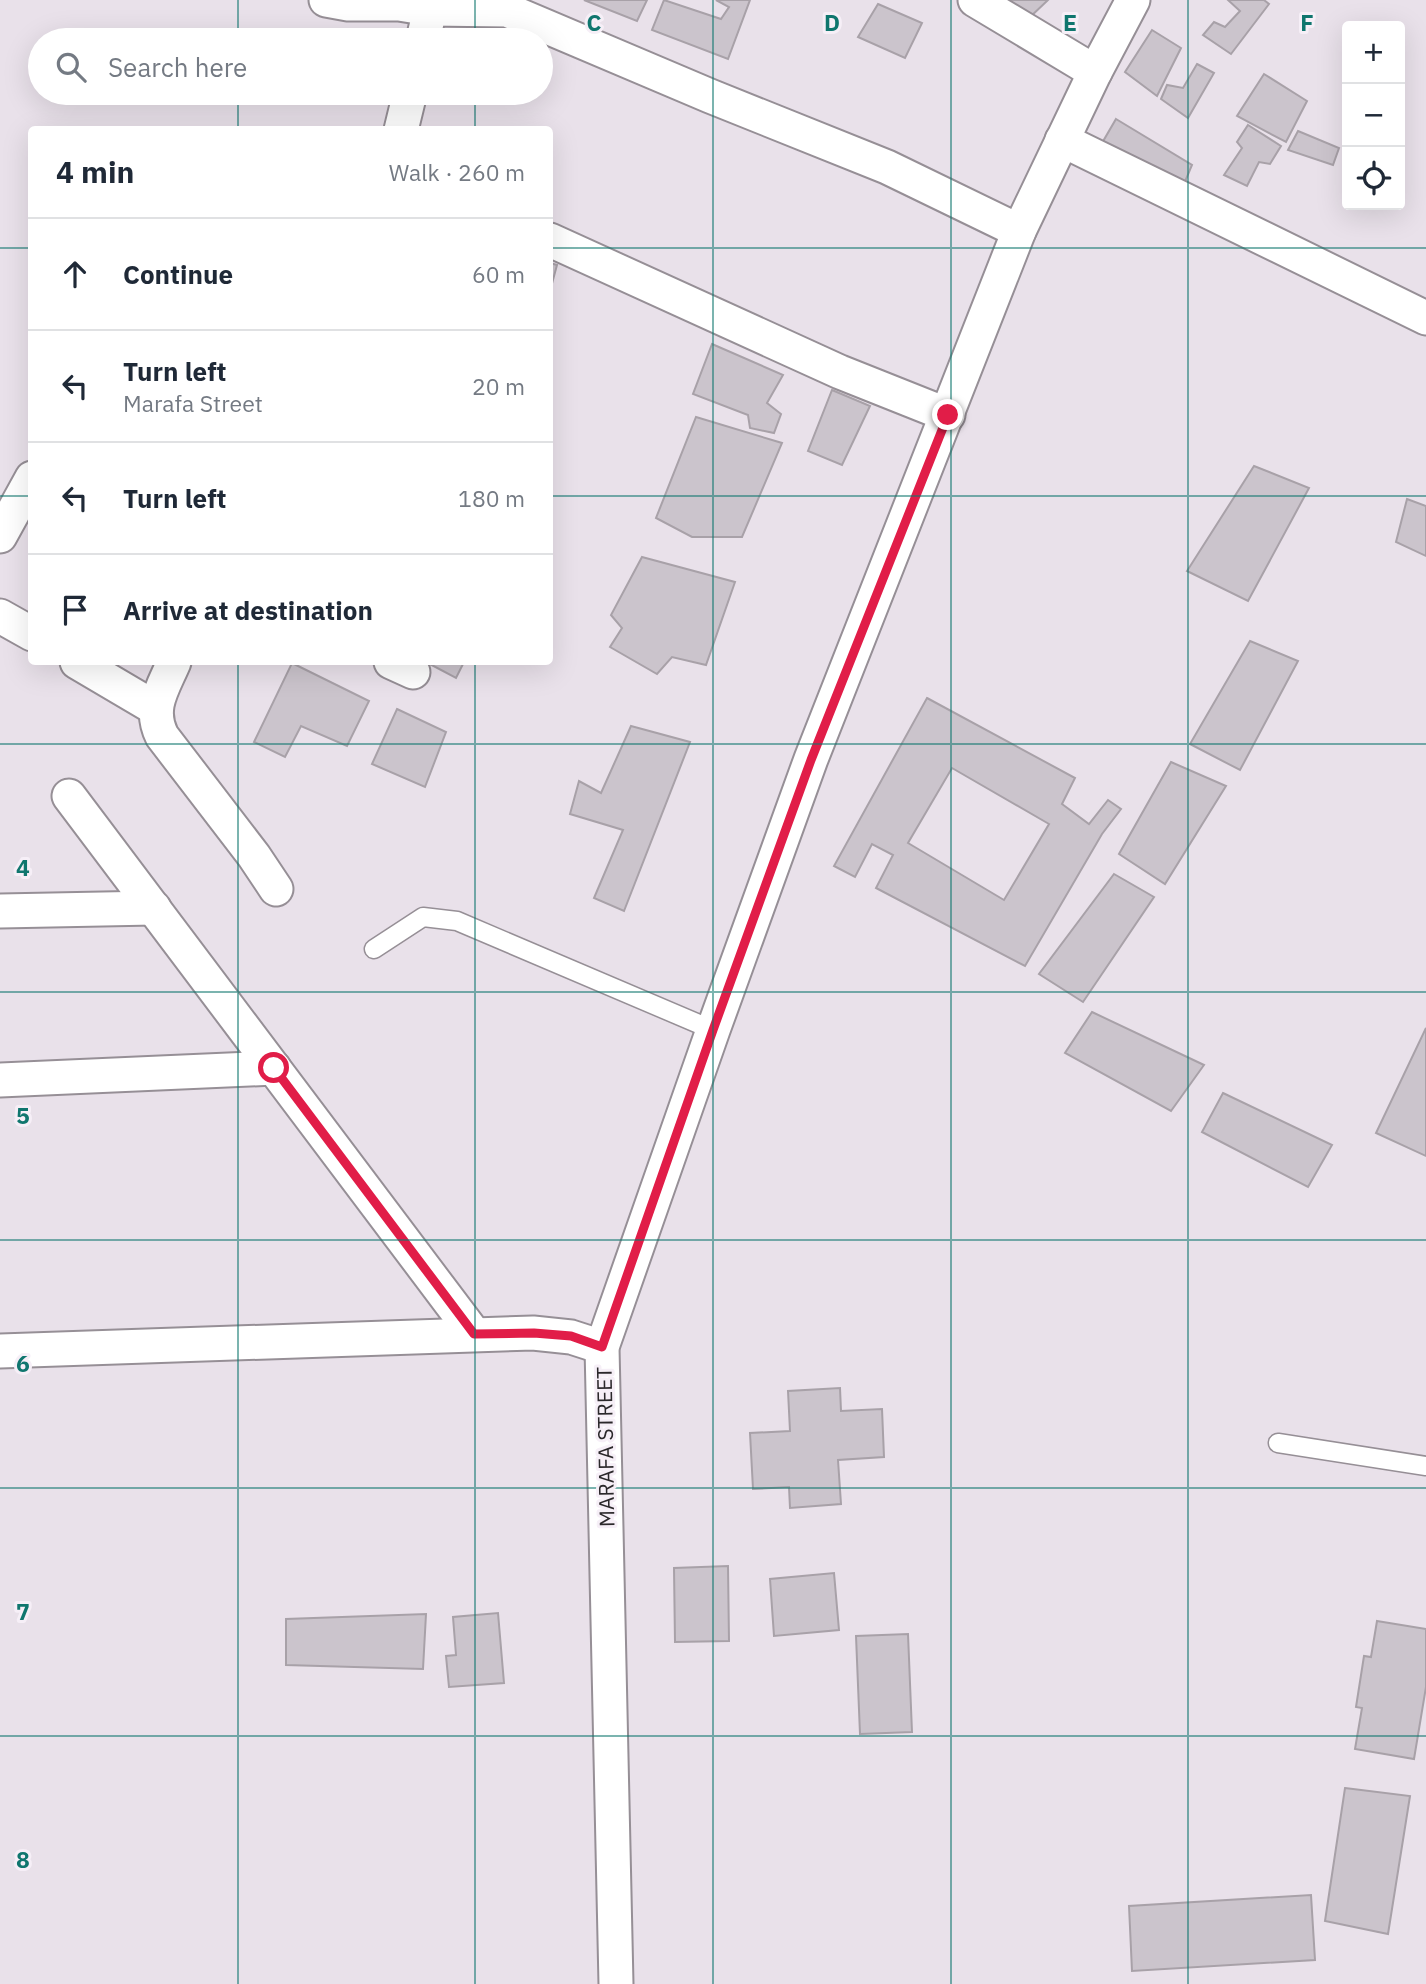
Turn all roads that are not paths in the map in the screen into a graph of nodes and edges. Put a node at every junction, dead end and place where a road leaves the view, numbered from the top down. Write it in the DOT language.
graph roads {
  1 [pos="326,0"];
  2 [pos="975,0"];
  3 [pos="1132,0"];
  4 [pos="507,5"];
  5 [pos="413,13"];
  6 [pos="1095,72"];
  7 [pos="407,105"];
  8 [pos="402,126"];
  9 [pos="1062,140"];
  10 [pos="1019,231"];
  11 [pos="553,241"];
  12 [pos="1426,318"];
  13 [pos="948,415"];
  14 [pos="28,485"];
  15 [pos="0,536"];
  16 [pos="0,616"];
  17 [pos="28,633"];
  18 [pos="82,665"];
  19 [pos="173,665"];
  20 [pos="155,708"];
  21 [pos="69,796"];
  22 [pos="276,889"];
  23 [pos="154,908"];
  24 [pos="0,911"];
  25 [pos="374,949"];
  26 [pos="713,1030"];
  27 [pos="274,1068"];
  28 [pos="0,1080"];
  29 [pos="474,1334"];
  30 [pos="602,1347"];
  31 [pos="0,1351"];
  32 [pos="1278,1443"];
  33 [pos="1426,1466"];
  34 [pos="616,1984"];
  1 -- 5 [label="street"];
  2 -- 6 [label="street"];
  3 -- 6 [label="street"];
  4 -- 5 [label="street"];
  4 -- 10 [label="street"];
  6 -- 9 [label="street"];
  7 -- 8 [label="street"];
  9 -- 10 [label="street"];
  9 -- 12 [label="street"];
  10 -- 13 [label="street"];
  11 -- 13 [label="street"];
  13 -- 26 [label="street"];
  14 -- 15 [label="street"];
  16 -- 17 [label="street"];
  18 -- 20 [label="street"];
  19 -- 20 [label="street"];
  20 -- 22 [label="street"];
  21 -- 23 [label="street"];
  23 -- 24 [label="street"];
  23 -- 27 [label="street"];
  25 -- 26 [label="lane"];
  26 -- 30 [label="street"];
  27 -- 28 [label="street"];
  27 -- 29 [label="street"];
  29 -- 30 [label="street, MARAFA STREET"];
  29 -- 31 [label="street, MARAFA STREET"];
  30 -- 34 [label="street, MARAFA STREET"];
  32 -- 33 [label="lane"];
}
